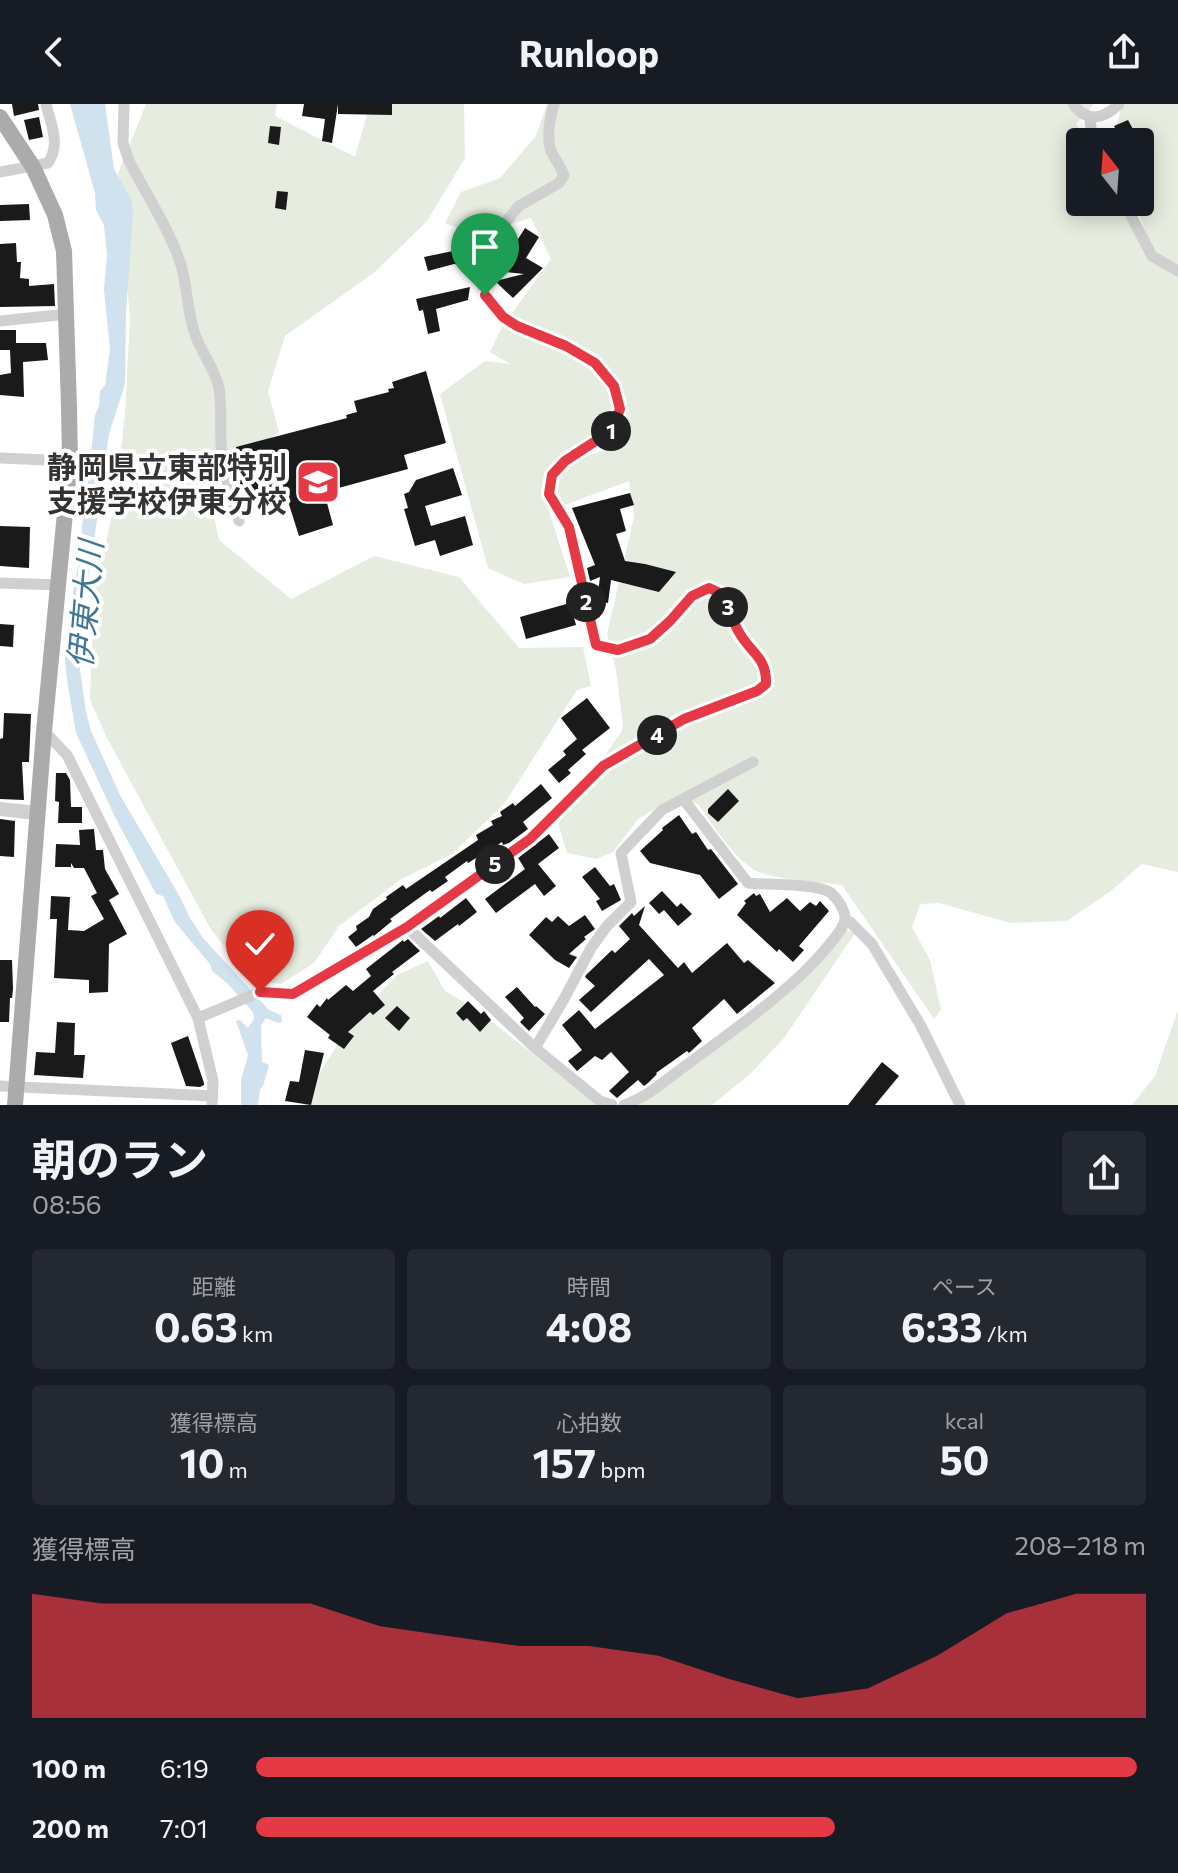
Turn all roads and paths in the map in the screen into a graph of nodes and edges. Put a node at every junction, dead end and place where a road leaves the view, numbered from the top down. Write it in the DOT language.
graph roads {
  1 [pos="46,104"];
  2 [pos="124,104"];
  3 [pos="554,104"];
  4 [pos="1073,104"];
  5 [pos="1119,104"];
  6 [pos="0,117"];
  7 [pos="1090,118"];
  8 [pos="1091,128"];
  9 [pos="33,167"];
  10 [pos="0,172"];
  11 [pos="1131,216"];
  12 [pos="1178,271"];
  13 [pos="67,314"];
  14 [pos="0,321"];
  15 [pos="0,458"];
  16 [pos="70,461"];
  17 [pos="239,521"];
  18 [pos="0,583"];
  19 [pos="58,585"];
  20 [pos="44,731"];
  21 [pos="753,762"];
  22 [pos="684,800"];
  23 [pos="0,809"];
  24 [pos="37,813"];
  25 [pos="850,922"];
  26 [pos="407,927"];
  27 [pos="198,1018"];
  28 [pos="535,1048"];
  29 [pos="11,1093"];
  30 [pos="212,1101"];
  31 [pos="612,1105"];
  32 [pos="624,1105"];
  33 [pos="960,1105"];
  1 -- 9 [label="street"];
  2 -- 17 [label="street"];
  3 -- 26 [label="street"];
  4 -- 7 [label="street"];
  5 -- 7 [label="street"];
  6 -- 9 [label="main road"];
  7 -- 8 [label="street"];
  9 -- 10 [label="street"];
  9 -- 13 [label="main road"];
  11 -- 12 [label="street"];
  13 -- 14 [label="street"];
  13 -- 16 [label="main road"];
  15 -- 16 [label="street"];
  16 -- 19 [label="main road"];
  18 -- 19 [label="street"];
  19 -- 20 [label="main road"];
  20 -- 24 [label="main road"];
  20 -- 27 [label="street"];
  21 -- 22 [label="street"];
  22 -- 28 [label="street"];
  22 -- 32 [label="street"];
  23 -- 24 [label="street"];
  24 -- 29 [label="main road"];
  25 -- 33 [label="street"];
  26 -- 27 [label="street"];
  26 -- 28 [label="street"];
  27 -- 30 [label="street"];
  28 -- 31 [label="street"];
  29 -- 30 [label="street"];
}
